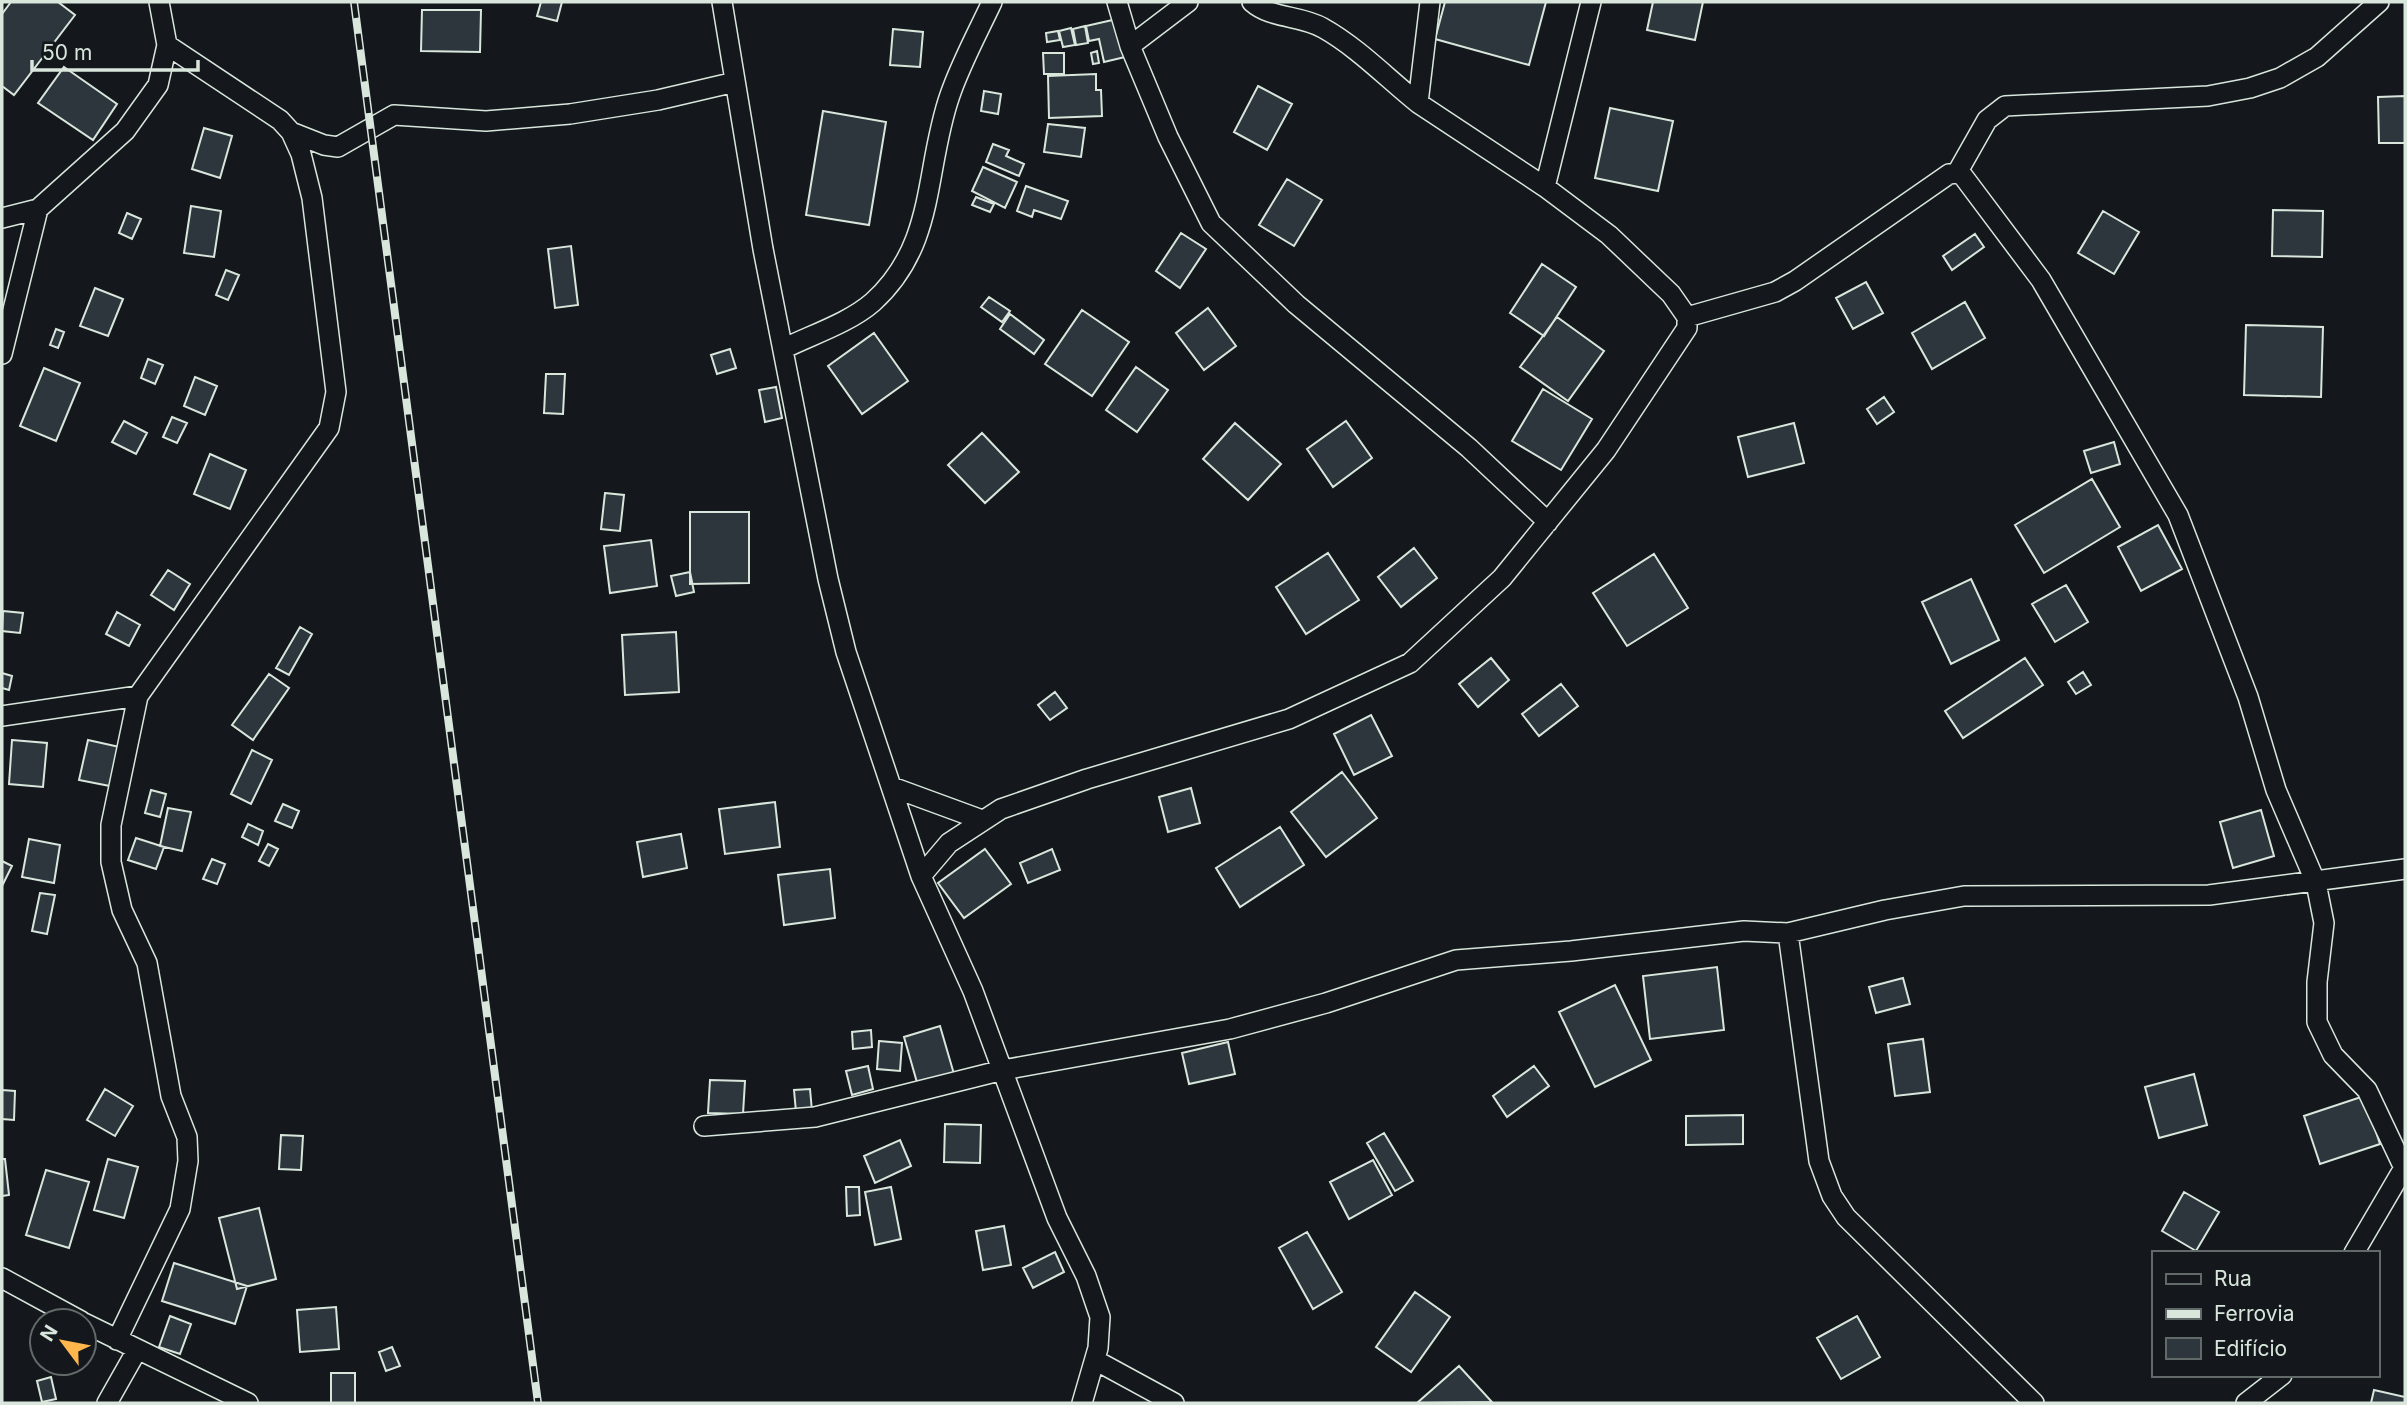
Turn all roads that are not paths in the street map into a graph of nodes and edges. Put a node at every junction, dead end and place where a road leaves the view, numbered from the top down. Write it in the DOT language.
graph roads {
  1 [pos="159,2"];
  2 [pos="722,2"];
  3 [pos="992,2"];
  4 [pos="1117,2"];
  5 [pos="1188,2"];
  6 [pos="1252,2"];
  7 [pos="1430,2"];
  8 [pos="1591,2"];
  9 [pos="2379,2"];
  10 [pos="167,45"];
  11 [pos="1130,46"];
  12 [pos="735,82"];
  13 [pos="1418,103"];
  14 [pos="291,132"];
  15 [pos="1957,173"];
  16 [pos="1545,187"];
  17 [pos="38,209"];
  18 [pos="2,218"];
  19 [pos="1687,317"];
  20 [pos="783,349"];
  21 [pos="2,354"];
  22 [pos="1548,522"];
  23 [pos="138,696"];
  24 [pos="2,716"];
  25 [pos="892,787"];
  26 [pos="982,820"];
  27 [pos="2405,869"];
  28 [pos="921,876"];
  29 [pos="2316,883"];
  30 [pos="1788,933"];
  31 [pos="1003,1070"];
  32 [pos="704,1126"];
  33 [pos="2404,1167"];
  34 [pos="2355,1251"];
  35 [pos="2,1278"];
  36 [pos="55,1307"];
  37 [pos="98,1330"];
  38 [pos="117,1340"];
  39 [pos="137,1350"];
  40 [pos="1095,1360"];
  41 [pos="2278,1377"];
  42 [pos="107,1403"];
  43 [pos="248,1403"];
  44 [pos="1082,1403"];
  45 [pos="1174,1403"];
  46 [pos="2034,1403"];
  47 [pos="2246,1403"];
  1 -- 10 [label="street"];
  2 -- 12 [label="street"];
  3 -- 20 [label="street"];
  4 -- 11 [label="street"];
  5 -- 11 [label="street"];
  6 -- 13 [label="street"];
  7 -- 13 [label="street"];
  8 -- 16 [label="street"];
  9 -- 15 [label="street"];
  10 -- 14 [label="street"];
  10 -- 17 [label="street"];
  11 -- 22 [label="street"];
  12 -- 14 [label="street"];
  12 -- 20 [label="street"];
  13 -- 16 [label="street"];
  14 -- 23 [label="street"];
  15 -- 19 [label="street"];
  15 -- 29 [label="street"];
  16 -- 19 [label="street"];
  17 -- 18 [label="street"];
  17 -- 21 [label="street"];
  19 -- 22 [label="street"];
  20 -- 25 [label="street"];
  22 -- 26 [label="street"];
  23 -- 24 [label="street"];
  23 -- 38 [label="street"];
  25 -- 26 [label="street"];
  25 -- 28 [label="street"];
  26 -- 28 [label="street"];
  27 -- 29 [label="street"];
  28 -- 31 [label="street"];
  29 -- 30 [label="street"];
  29 -- 33 [label="street"];
  30 -- 31 [label="street"];
  30 -- 46 [label="street"];
  31 -- 32 [label="street"];
  31 -- 40 [label="street"];
  33 -- 34 [label="street"];
  35 -- 36 [label="street"];
  37 -- 38 [label="street"];
  38 -- 39 [label="street"];
  39 -- 42 [label="street"];
  39 -- 43 [label="street"];
  40 -- 44 [label="street"];
  40 -- 45 [label="street"];
  41 -- 47 [label="street"];
}
